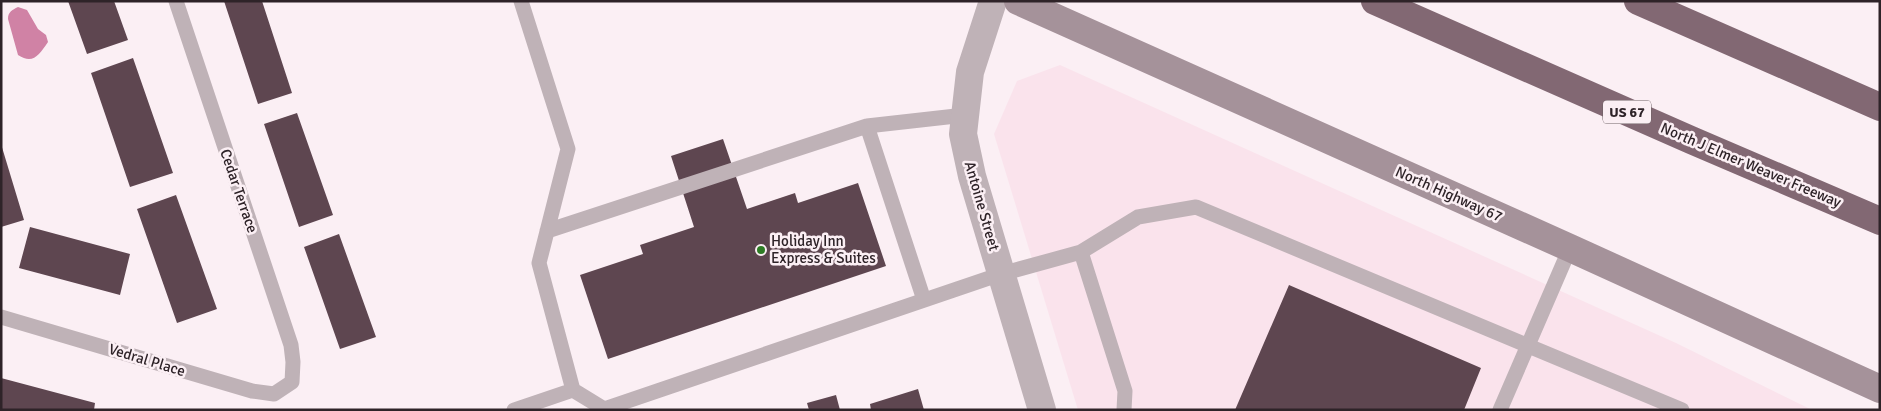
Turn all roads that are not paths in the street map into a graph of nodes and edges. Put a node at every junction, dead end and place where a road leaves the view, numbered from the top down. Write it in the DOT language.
graph roads {
  1 [pos="176,1"];
  2 [pos="521,1"];
  3 [pos="993,1"];
  4 [pos="1018,1"];
  5 [pos="1375,1"];
  6 [pos="1638,1"];
  7 [pos="1880,107"];
  8 [pos="965,115"];
  9 [pos="866,126"];
  10 [pos="1880,220"];
  11 [pos="547,231"];
  12 [pos="1570,248"];
  13 [pos="1081,252"];
  14 [pos="1002,274"];
  15 [pos="924,300"];
  16 [pos="1,316"];
  17 [pos="1528,345"];
  18 [pos="292,382"];
  19 [pos="1880,389"];
  20 [pos="573,390"];
  21 [pos="514,410"];
  22 [pos="1042,410"];
  23 [pos="1124,410"];
  24 [pos="1500,410"];
  25 [pos="1682,410"];
  1 -- 18 [label="lane, Cedar Terrace"];
  2 -- 11 [label="lane"];
  3 -- 8 [label="street, Antoine Street"];
  4 -- 12 [label="main road, North Highway 67"];
  5 -- 10 [label="highway, North J Elmer Weaver Freeway / US 67"];
  6 -- 7 [label="highway"];
  8 -- 9 [label="lane"];
  8 -- 14 [label="street, Antoine Street"];
  9 -- 11 [label="lane"];
  9 -- 15 [label="lane"];
  11 -- 20 [label="lane"];
  12 -- 17 [label="lane"];
  12 -- 19 [label="main road, North Highway 67"];
  13 -- 14 [label="lane"];
  13 -- 17 [label="lane"];
  13 -- 23 [label="lane"];
  14 -- 15 [label="lane"];
  14 -- 22 [label="street, Antoine Street"];
  15 -- 20 [label="lane"];
  16 -- 18 [label="lane, Vedral Place"];
  17 -- 24 [label="lane"];
  17 -- 25 [label="lane"];
  20 -- 21 [label="lane"];
}
